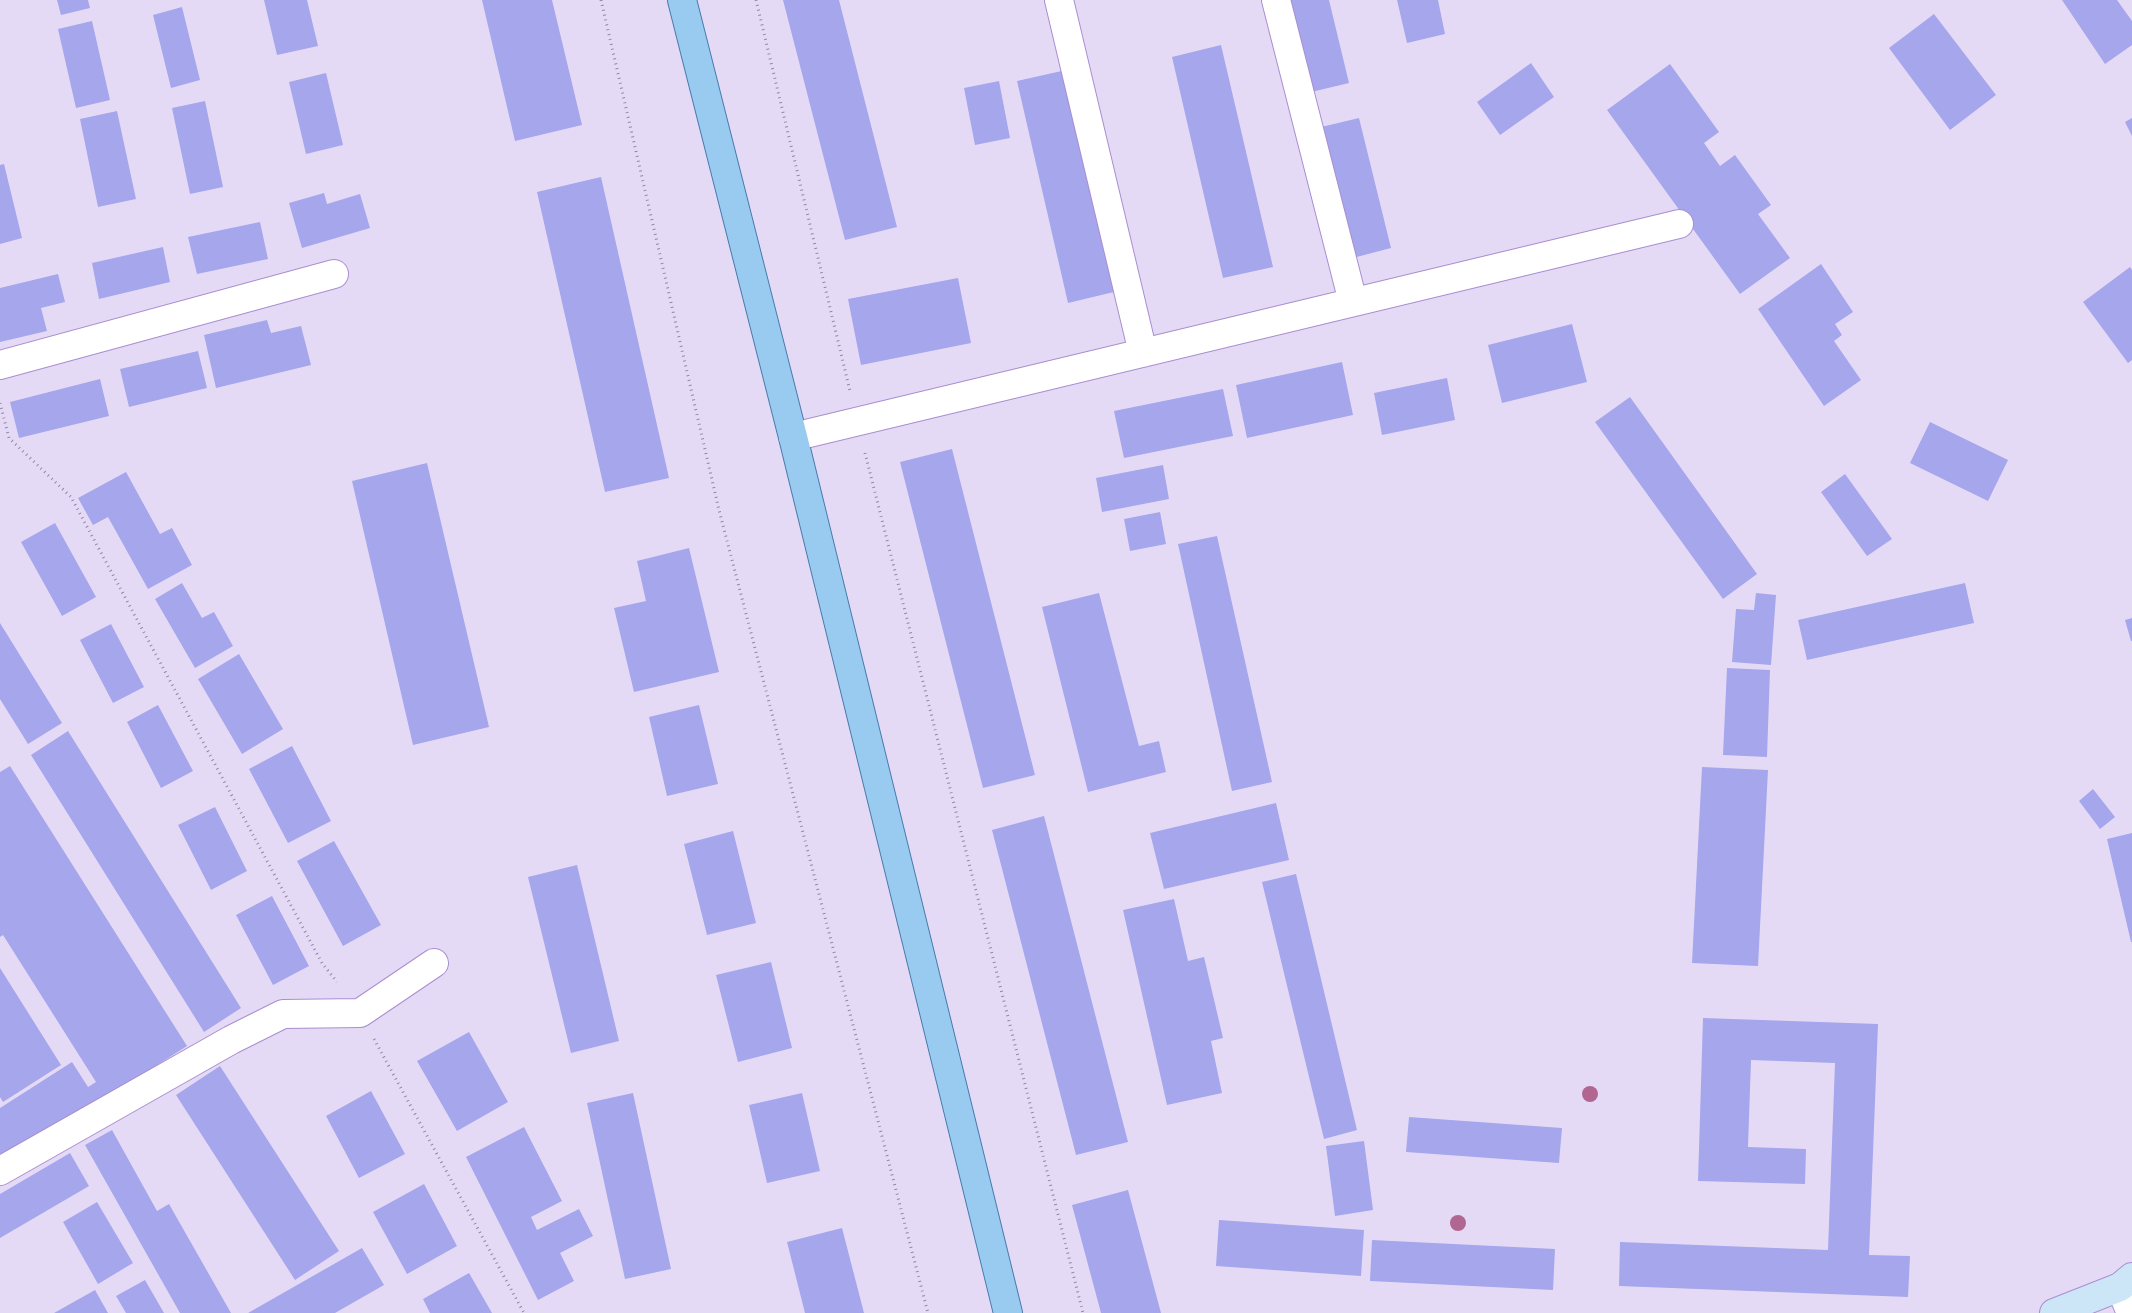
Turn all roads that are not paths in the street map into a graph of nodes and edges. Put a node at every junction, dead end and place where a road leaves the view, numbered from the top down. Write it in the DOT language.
graph roads {
  1 [pos="682,0"];
  2 [pos="1059,0"];
  3 [pos="1276,0"];
  4 [pos="1680,224"];
  5 [pos="334,274"];
  6 [pos="1353,302"];
  7 [pos="1143,353"];
  8 [pos="0,365"];
  9 [pos="793,436"];
  10 [pos="434,963"];
  11 [pos="0,1171"];
  12 [pos="2126,1282"];
  13 [pos="1008,1313"];
  14 [pos="2054,1313"];
  15 [pos="2131,1313"];
  1 -- 9 [label="main road"];
  2 -- 7 [label="street"];
  3 -- 6 [label="street"];
  4 -- 6 [label="street"];
  5 -- 8 [label="street"];
  6 -- 7 [label="street"];
  7 -- 9 [label="street"];
  9 -- 13 [label="main road"];
  10 -- 11 [label="street"];
  12 -- 14 [label="street"];
  12 -- 15 [label="street"];
}
